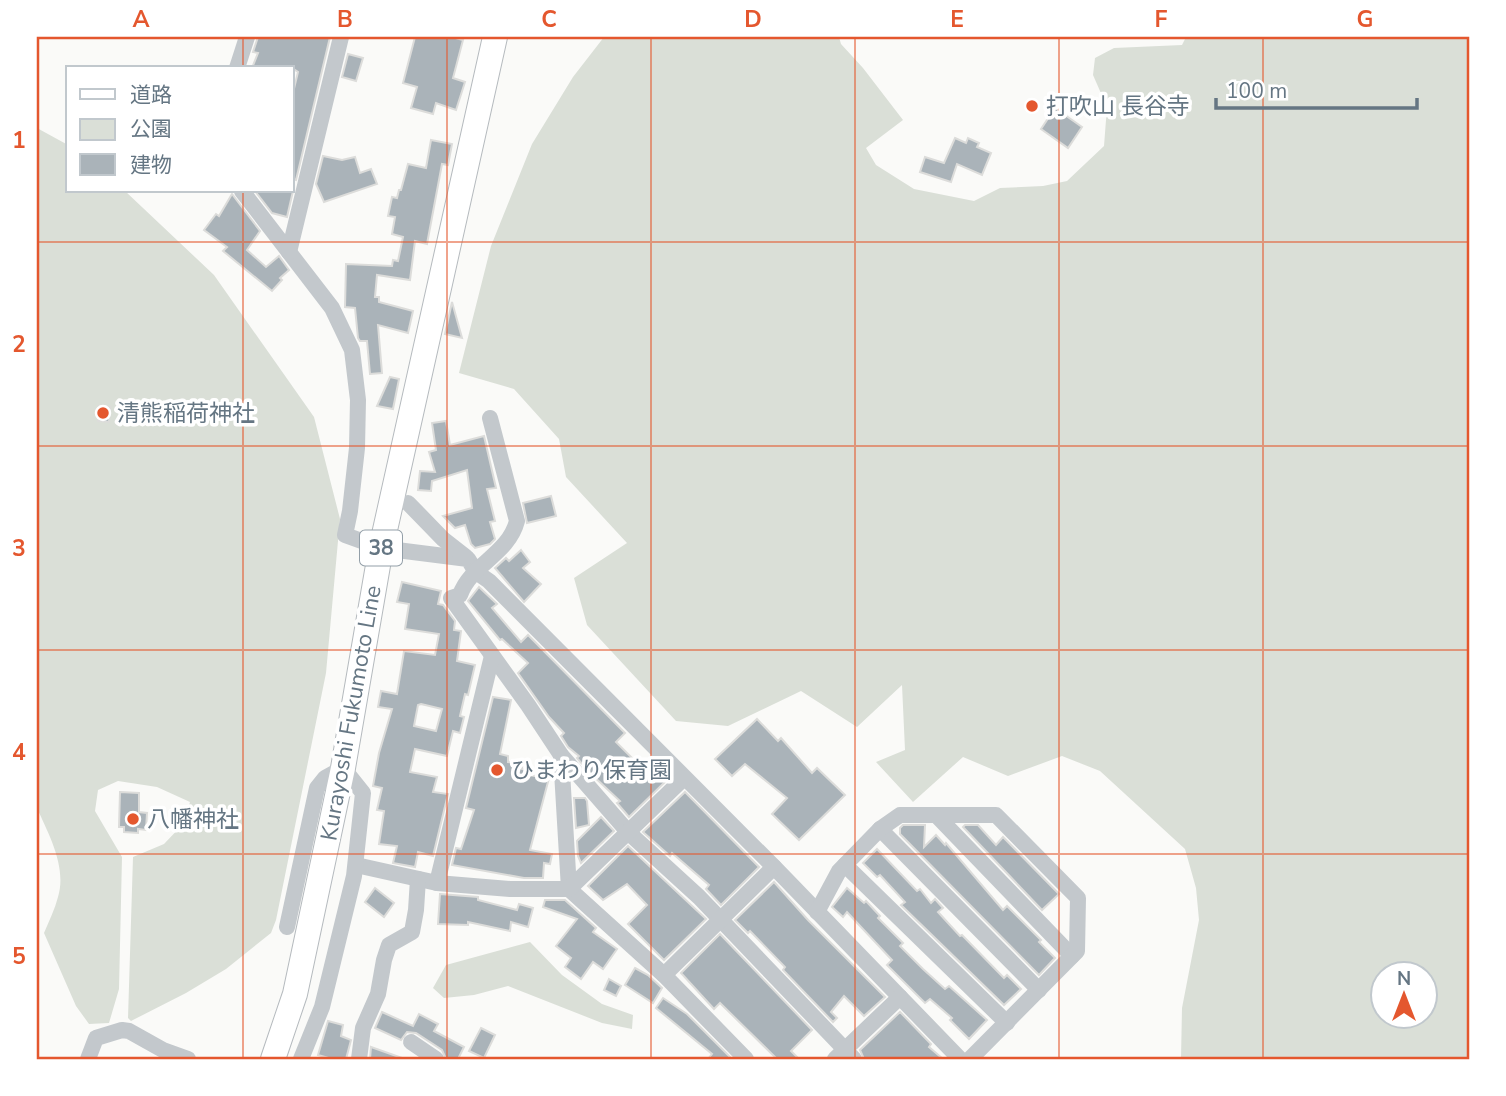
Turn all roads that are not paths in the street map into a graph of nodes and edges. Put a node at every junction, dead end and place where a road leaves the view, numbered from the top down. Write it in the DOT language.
graph roads {
  1 [pos="247,37"];
  2 [pos="341,37"];
  3 [pos="495,37"];
  4 [pos="238,66"];
  5 [pos="243,192"];
  6 [pos="289,252"];
  7 [pos="490,418"];
  8 [pos="408,503"];
  9 [pos="381,548"];
  10 [pos="472,565"];
  11 [pos="492,656"];
  12 [pos="561,755"];
  13 [pos="343,768"];
  14 [pos="684,779"];
  15 [pos="937,817"];
  16 [pos="880,829"];
  17 [pos="629,833"];
  18 [pos="356,864"];
  19 [pos="845,864"];
  20 [pos="774,867"];
  21 [pos="418,879"];
  22 [pos="437,883"];
  23 [pos="569,889"];
  24 [pos="817,912"];
  25 [pos="722,920"];
  26 [pos="287,927"];
  27 [pos="1073,956"];
  28 [pos="664,975"];
  29 [pos="1039,990"];
  30 [pos="900,997"];
  31 [pos="1007,1023"];
  32 [pos="411,1042"];
  33 [pos="844,1056"];
  34 [pos="88,1059"];
  35 [pos="188,1059"];
  36 [pos="274,1059"];
  37 [pos="300,1059"];
  38 [pos="359,1059"];
  39 [pos="436,1059"];
  40 [pos="746,1059"];
  41 [pos="960,1059"];
  42 [pos="970,1059"];
  1 -- 4 [label="street"];
  2 -- 6 [label="street"];
  3 -- 9 [label="main road, Kurayoshi Fukumoto Line / 38"];
  5 -- 6 [label="street"];
  6 -- 9 [label="street"];
  7 -- 10 [label="street"];
  8 -- 10 [label="street"];
  9 -- 10 [label="street"];
  9 -- 13 [label="main road, Kurayoshi Fukumoto Line / 38"];
  10 -- 11 [label="street"];
  10 -- 14 [label="street"];
  11 -- 12 [label="street"];
  11 -- 22 [label="street"];
  12 -- 17 [label="street"];
  12 -- 23 [label="street"];
  13 -- 18 [label="street"];
  13 -- 26 [label="street"];
  13 -- 36 [label="main road, Kurayoshi Fukumoto Line / 38"];
  14 -- 17 [label="street"];
  14 -- 20 [label="street"];
  15 -- 16 [label="street"];
  15 -- 27 [label="street"];
  15 -- 27 [label="street"];
  16 -- 19 [label="street"];
  16 -- 29 [label="street"];
  17 -- 23 [label="street"];
  17 -- 25 [label="street"];
  18 -- 21 [label="street"];
  18 -- 37 [label="street"];
  19 -- 24 [label="street"];
  19 -- 31 [label="street"];
  20 -- 24 [label="street"];
  20 -- 25 [label="street"];
  21 -- 22 [label="street"];
  21 -- 38 [label="street"];
  22 -- 23 [label="street"];
  23 -- 28 [label="street"];
  24 -- 30 [label="street"];
  25 -- 28 [label="street"];
  25 -- 33 [label="street"];
  27 -- 29 [label="street"];
  28 -- 40 [label="street"];
  29 -- 31 [label="street"];
  30 -- 33 [label="street"];
  30 -- 41 [label="street"];
  31 -- 42 [label="street"];
  32 -- 39 [label="street"];
  34 -- 35 [label="street"];
}
